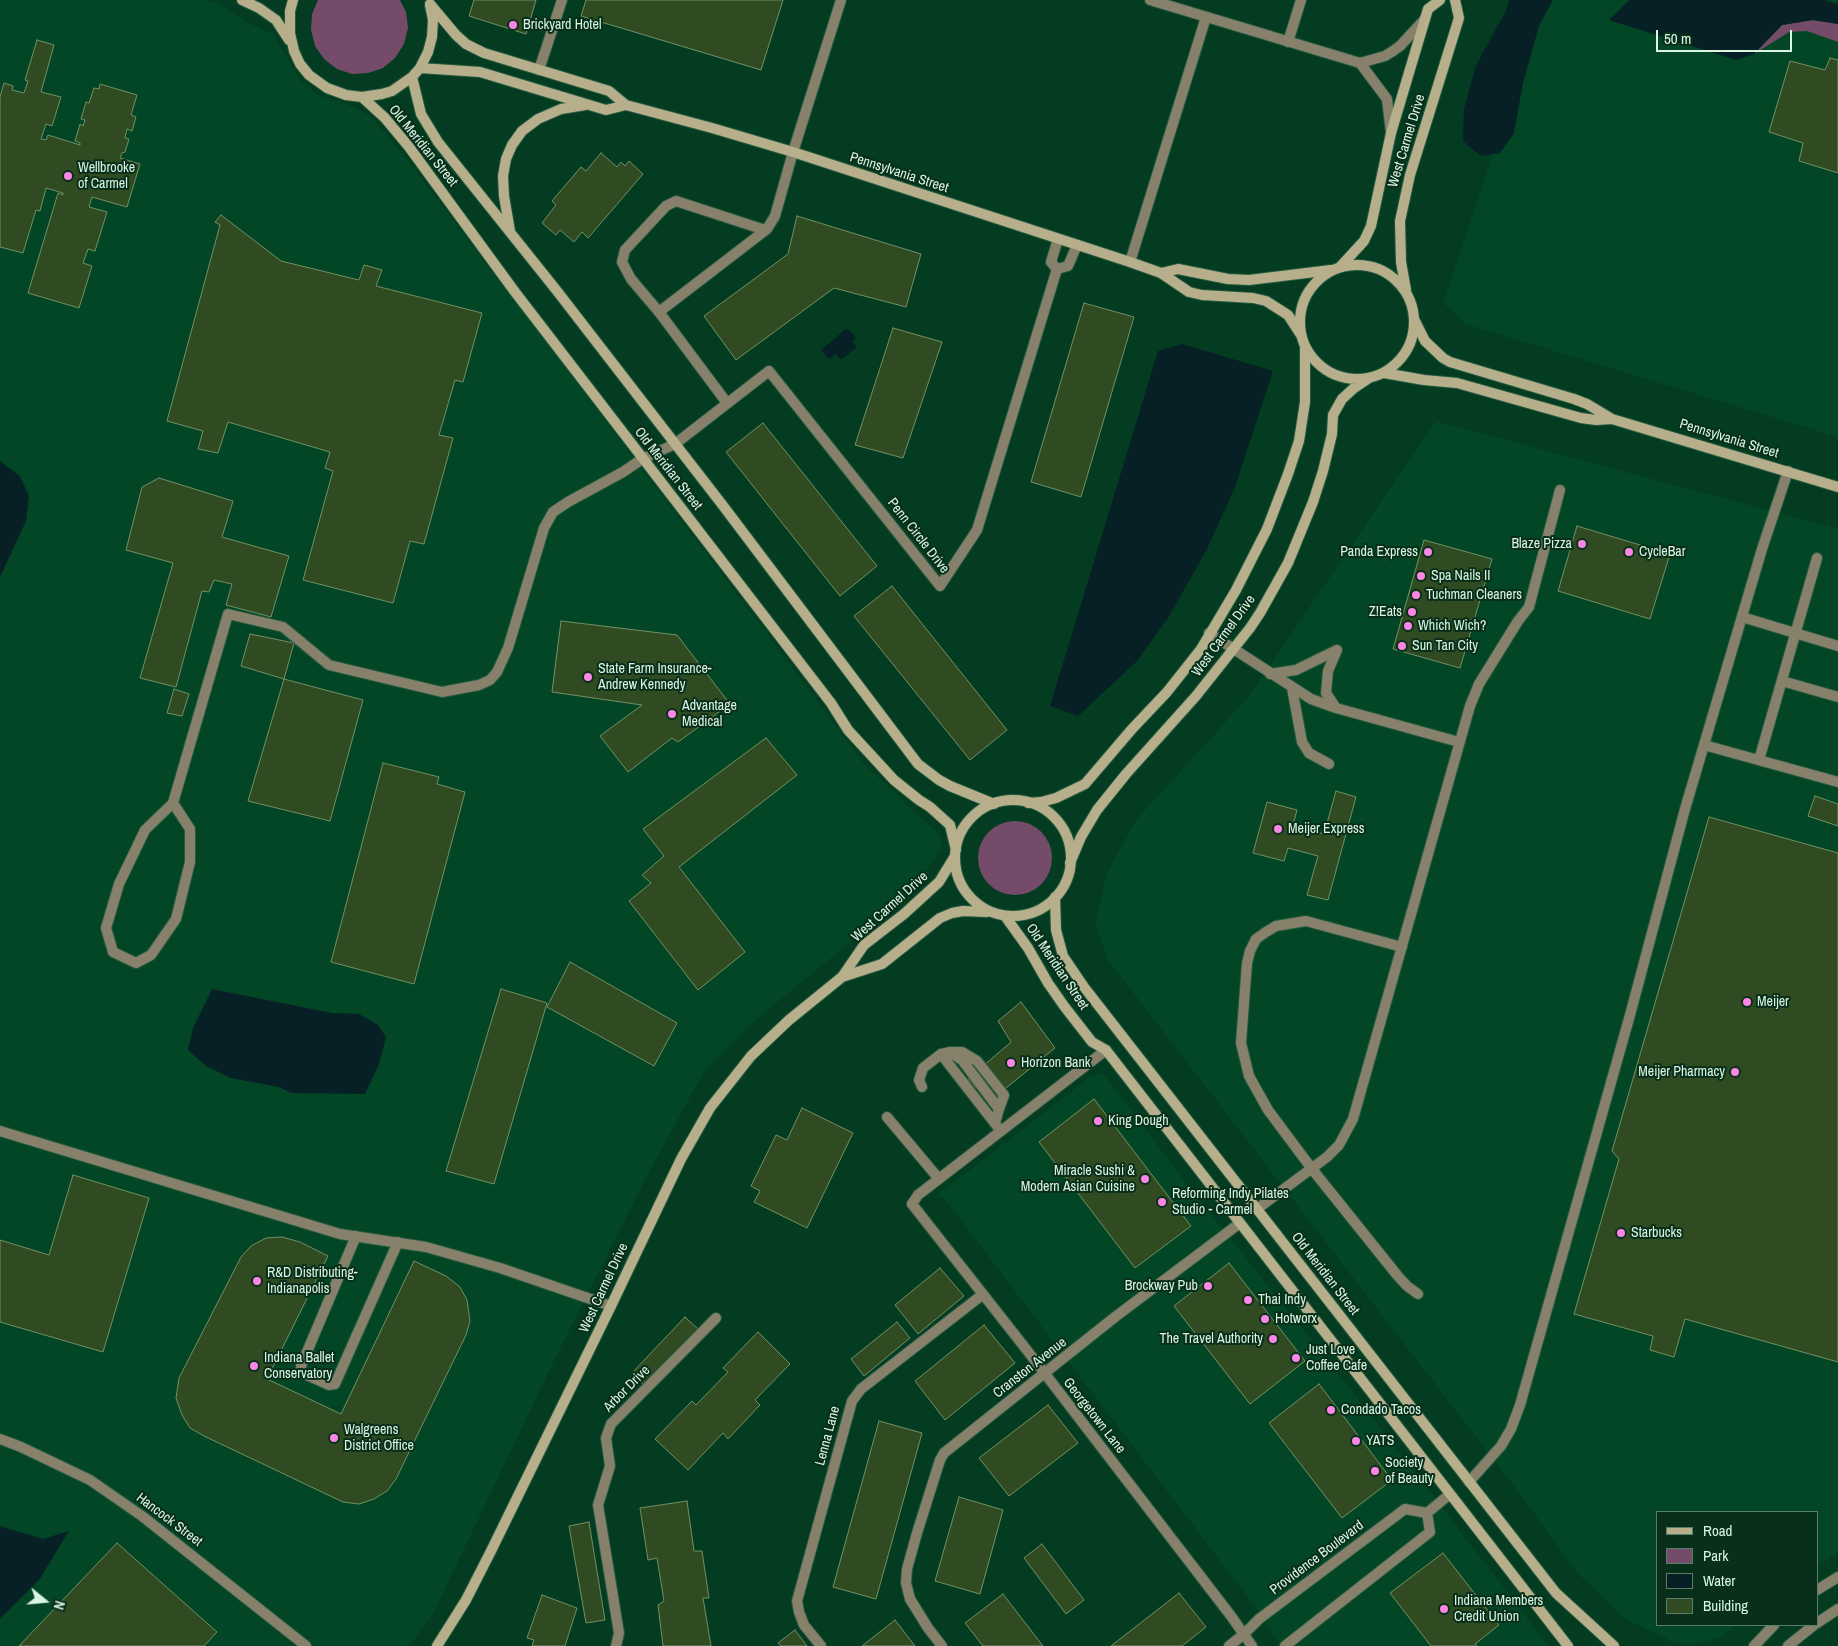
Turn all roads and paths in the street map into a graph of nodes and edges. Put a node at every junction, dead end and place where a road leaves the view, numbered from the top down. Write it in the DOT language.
graph roads {
  1 [pos="242,0"];
  2 [pos="293,0"];
  3 [pos="562,0"];
  4 [pos="841,0"];
  5 [pos="1150,0"];
  6 [pos="1301,0"];
  7 [pos="1440,0"];
  8 [pos="1455,0"];
  9 [pos="429,2"];
  10 [pos="1206,17"];
  11 [pos="1426,18"];
  12 [pos="1288,42"];
  13 [pos="292,44"];
  14 [pos="1360,63"];
  15 [pos="420,68"];
  16 [pos="539,70"];
  17 [pos="412,77"];
  18 [pos="362,97"];
  19 [pos="589,104"];
  20 [pos="626,105"];
  21 [pos="1391,133"];
  22 [pos="793,152"];
  23 [pos="764,230"];
  24 [pos="510,232"];
  25 [pos="1058,239"];
  26 [pos="1077,245"];
  27 [pos="1130,262"];
  28 [pos="1057,269"];
  29 [pos="1337,269"];
  30 [pos="1161,273"];
  31 [pos="1406,294"];
  32 [pos="659,312"];
  33 [pos="1414,320"];
  34 [pos="1301,335"];
  35 [pos="1305,348"];
  36 [pos="1384,373"];
  37 [pos="1370,378"];
  38 [pos="728,404"];
  39 [pos="1612,419"];
  40 [pos="675,444"];
  41 [pos="642,459"];
  42 [pos="1788,471"];
  43 [pos="1838,486"];
  44 [pos="1560,490"];
  45 [pos="1817,558"];
  46 [pos="1742,617"];
  47 [pos="1209,633"];
  48 [pos="1796,633"];
  49 [pos="1838,646"];
  50 [pos="1235,649"];
  51 [pos="1270,674"];
  52 [pos="1782,680"];
  53 [pos="1292,688"];
  54 [pos="1838,698"];
  55 [pos="1336,708"];
  56 [pos="1459,742"];
  57 [pos="1704,745"];
  58 [pos="1759,760"];
  59 [pos="1329,764"];
  60 [pos="1838,782"];
  61 [pos="1028,802"];
  62 [pos="173,803"];
  63 [pos="994,804"];
  64 [pos="956,853"];
  65 [pos="1070,863"];
  66 [pos="1056,897"];
  67 [pos="992,912"];
  68 [pos="1005,916"];
  69 [pos="1402,947"];
  70 [pos="842,977"];
  71 [pos="1106,1050"];
  72 [pos="945,1053"];
  73 [pos="922,1087"];
  74 [pos="887,1117"];
  75 [pos="998,1128"];
  76 [pos="0,1131"];
  77 [pos="1312,1169"];
  78 [pos="939,1179"];
  79 [pos="1257,1209"];
  80 [pos="1240,1223"];
  81 [pos="356,1236"];
  82 [pos="398,1242"];
  83 [pos="1418,1294"];
  84 [pos="982,1295"];
  85 [pos="612,1306"];
  86 [pos="716,1318"];
  87 [pos="1044,1374"];
  88 [pos="0,1439"];
  89 [pos="1469,1482"];
  90 [pos="1450,1494"];
  91 [pos="1427,1513"];
  92 [pos="1838,1577"];
  93 [pos="1818,1589"];
  94 [pos="1838,1609"];
  95 [pos="1818,1622"];
  96 [pos="1773,1626"];
  97 [pos="1813,1626"];
  98 [pos="1244,1635"];
  99 [pos="306,1646"];
  100 [pos="437,1646"];
  101 [pos="616,1646"];
  102 [pos="821,1646"];
  103 [pos="942,1646"];
  104 [pos="1229,1646"];
  105 [pos="1252,1646"];
  106 [pos="1285,1646"];
  107 [pos="1568,1646"];
  108 [pos="1614,1646"];
  109 [pos="1754,1646"];
  110 [pos="1788,1646"];
  1 -- 13 [label="main road"];
  2 -- 13 [label="main road"];
  3 -- 16 [label="street"];
  4 -- 22 [label="street"];
  5 -- 10 [label="street"];
  6 -- 12 [label="street"];
  7 -- 11 [label="main road, West Carmel Drive"];
  8 -- 31 [label="main road, West Carmel Drive"];
  9 -- 15 [label="main road"];
  9 -- 16 [label="main road, Pennsylvania Street"];
  10 -- 12 [label="street"];
  10 -- 27 [label="street"];
  11 -- 14 [label="street"];
  11 -- 21 [label="main road, West Carmel Drive"];
  12 -- 14 [label="street"];
  13 -- 18 [label="main road"];
  14 -- 21 [label="street"];
  15 -- 17 [label="main road"];
  15 -- 19 [label="main road, Pennsylvania Street"];
  16 -- 20 [label="main road, Pennsylvania Street"];
  17 -- 18 [label="main road"];
  17 -- 24 [label="main road, Old Meridian Street"];
  18 -- 41 [label="main road, Old Meridian Street"];
  19 -- 20 [label="main road, Pennsylvania Street"];
  19 -- 24 [label="main road"];
  20 -- 22 [label="main road, Pennsylvania Street"];
  21 -- 29 [label="main road, West Carmel Drive"];
  22 -- 23 [label="street"];
  22 -- 25 [label="main road, Pennsylvania Street"];
  23 -- 32 [label="street"];
  23 -- 32 [label="street"];
  24 -- 40 [label="main road, Old Meridian Street"];
  25 -- 26 [label="main road, Pennsylvania Street"];
  25 -- 28 [label="street, Penn Circle Drive"];
  26 -- 27 [label="main road, Pennsylvania Street"];
  26 -- 28 [label="street, Penn Circle Drive"];
  27 -- 30 [label="main road, Pennsylvania Street"];
  28 -- 38 [label="street, Penn Circle Drive"];
  29 -- 30 [label="main road, Pennsylvania Street"];
  29 -- 31 [label="main road"];
  29 -- 34 [label="main road"];
  30 -- 34 [label="main road, Pennsylvania Street"];
  31 -- 33 [label="main road"];
  32 -- 38 [label="street"];
  33 -- 36 [label="main road"];
  33 -- 39 [label="main road, Pennsylvania Street"];
  34 -- 35 [label="main road"];
  35 -- 37 [label="main road"];
  35 -- 47 [label="main road, West Carmel Drive"];
  36 -- 37 [label="main road"];
  36 -- 39 [label="main road, Pennsylvania Street"];
  37 -- 50 [label="main road, West Carmel Drive"];
  38 -- 40 [label="street, Penn Circle Drive"];
  39 -- 42 [label="main road, Pennsylvania Street"];
  40 -- 41 [label="street, Penn Circle Drive"];
  40 -- 63 [label="main road, Old Meridian Street"];
  41 -- 62 [label="street, Penn Circle Drive"];
  41 -- 64 [label="main road, Old Meridian Street"];
  42 -- 43 [label="main road, Pennsylvania Street"];
  42 -- 46 [label="street"];
  44 -- 56 [label="street"];
  45 -- 48 [label="street"];
  46 -- 48 [label="street"];
  46 -- 57 [label="street"];
  47 -- 50 [label="street"];
  47 -- 61 [label="main road, West Carmel Drive"];
  48 -- 49 [label="street"];
  48 -- 52 [label="street"];
  50 -- 51 [label="street"];
  50 -- 65 [label="main road, West Carmel Drive"];
  51 -- 53 [label="street"];
  51 -- 55 [label="street"];
  52 -- 54 [label="street"];
  52 -- 58 [label="street"];
  53 -- 55 [label="street"];
  53 -- 59 [label="street"];
  55 -- 56 [label="street"];
  56 -- 69 [label="street"];
  57 -- 58 [label="street"];
  57 -- 89 [label="street"];
  58 -- 60 [label="street"];
  61 -- 63 [label="main road"];
  61 -- 65 [label="main road"];
  62 -- 62 [label="street"];
  63 -- 64 [label="main road"];
  64 -- 67 [label="main road"];
  64 -- 70 [label="main road, West Carmel Drive"];
  65 -- 66 [label="main road"];
  66 -- 68 [label="main road"];
  66 -- 79 [label="main road, Old Meridian Street"];
  67 -- 68 [label="main road"];
  67 -- 70 [label="main road, West Carmel Drive"];
  68 -- 71 [label="main road, Old Meridian Street"];
  69 -- 77 [label="street"];
  69 -- 77 [label="street"];
  70 -- 85 [label="main road, West Carmel Drive"];
  71 -- 75 [label="street"];
  71 -- 80 [label="main road, Old Meridian Street"];
  72 -- 73 [label="street"];
  72 -- 75 [label="street"];
  72 -- 75 [label="street"];
  74 -- 78 [label="street"];
  75 -- 78 [label="street"];
  76 -- 81 [label="street"];
  77 -- 79 [label="street"];
  77 -- 83 [label="street"];
  78 -- 84 [label="street, Georgetown Lane"];
  79 -- 89 [label="main road, Old Meridian Street"];
  80 -- 87 [label="street, Cranston Avenue"];
  80 -- 90 [label="main road, Old Meridian Street"];
  81 -- 82 [label="street"];
  81 -- 82 [label="street"];
  82 -- 85 [label="street"];
  84 -- 87 [label="street, Georgetown Lane"];
  84 -- 102 [label="street, Lenna Lane"];
  85 -- 100 [label="main road, West Carmel Drive"];
  86 -- 101 [label="street, Arbor Drive"];
  87 -- 98 [label="street, Georgetown Lane"];
  87 -- 103 [label="street, Cranston Avenue"];
  88 -- 99 [label="street, Hancock Street"];
  89 -- 108 [label="main road, Old Meridian Street"];
  90 -- 91 [label="street"];
  90 -- 107 [label="main road, Old Meridian Street"];
  91 -- 98 [label="street, Providence Boulevard"];
  91 -- 106 [label="street"];
  92 -- 93 [label="street"];
  94 -- 95 [label="street"];
  96 -- 109 [label="street"];
  97 -- 110 [label="street"];
  98 -- 104 [label="street, Providence Boulevard"];
  98 -- 105 [label="street, Georgetown Lane"];
}
